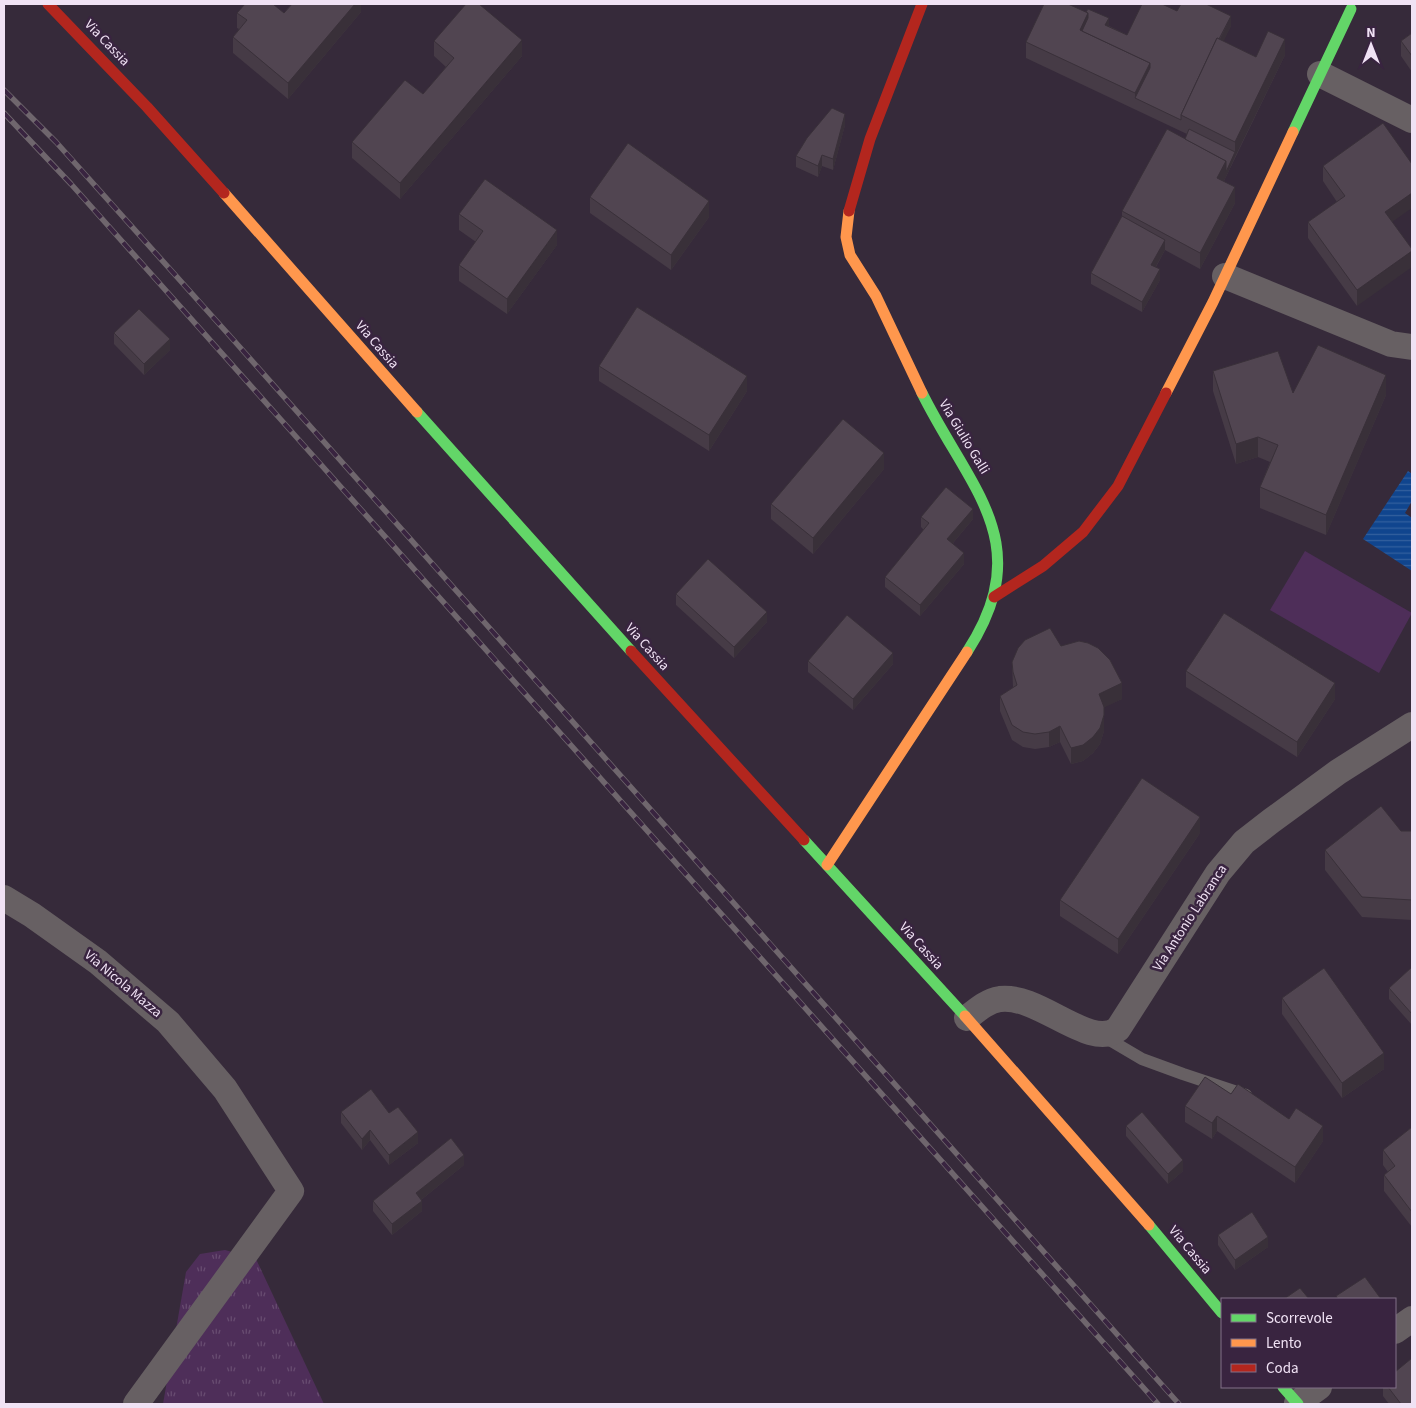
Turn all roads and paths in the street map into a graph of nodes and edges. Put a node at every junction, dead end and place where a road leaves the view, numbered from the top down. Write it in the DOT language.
graph roads {
  1 [pos="48,4"];
  2 [pos="922,4"];
  3 [pos="1351,9"];
  4 [pos="1320,74"];
  5 [pos="1412,120"];
  6 [pos="1225,276"];
  7 [pos="1412,346"];
  8 [pos="994,597"];
  9 [pos="1412,725"];
  10 [pos="827,865"];
  11 [pos="4,898"];
  12 [pos="967,1018"];
  13 [pos="1103,1036"];
  14 [pos="1246,1094"];
  15 [pos="1221,1312"];
  16 [pos="1412,1318"];
  17 [pos="1396,1330"];
  18 [pos="1317,1388"];
  19 [pos="1293,1398"];
  20 [pos="136,1404"];
  1 -- 10 [label="main road, Via Cassia"];
  2 -- 8 [label="main road, Via Giulio Galli"];
  3 -- 4 [label="main road"];
  4 -- 5 [label="street"];
  4 -- 6 [label="main road"];
  6 -- 7 [label="street"];
  6 -- 8 [label="main road"];
  8 -- 10 [label="main road, Via Giulio Galli"];
  9 -- 13 [label="street, Via Antonio Labranca"];
  10 -- 12 [label="main road, Via Cassia"];
  11 -- 20 [label="street, Via Nicola Mazza"];
  12 -- 13 [label="street"];
  12 -- 15 [label="main road, Via Cassia"];
  13 -- 14 [label="lane"];
  16 -- 17 [label="street"];
  18 -- 19 [label="street"];
}
